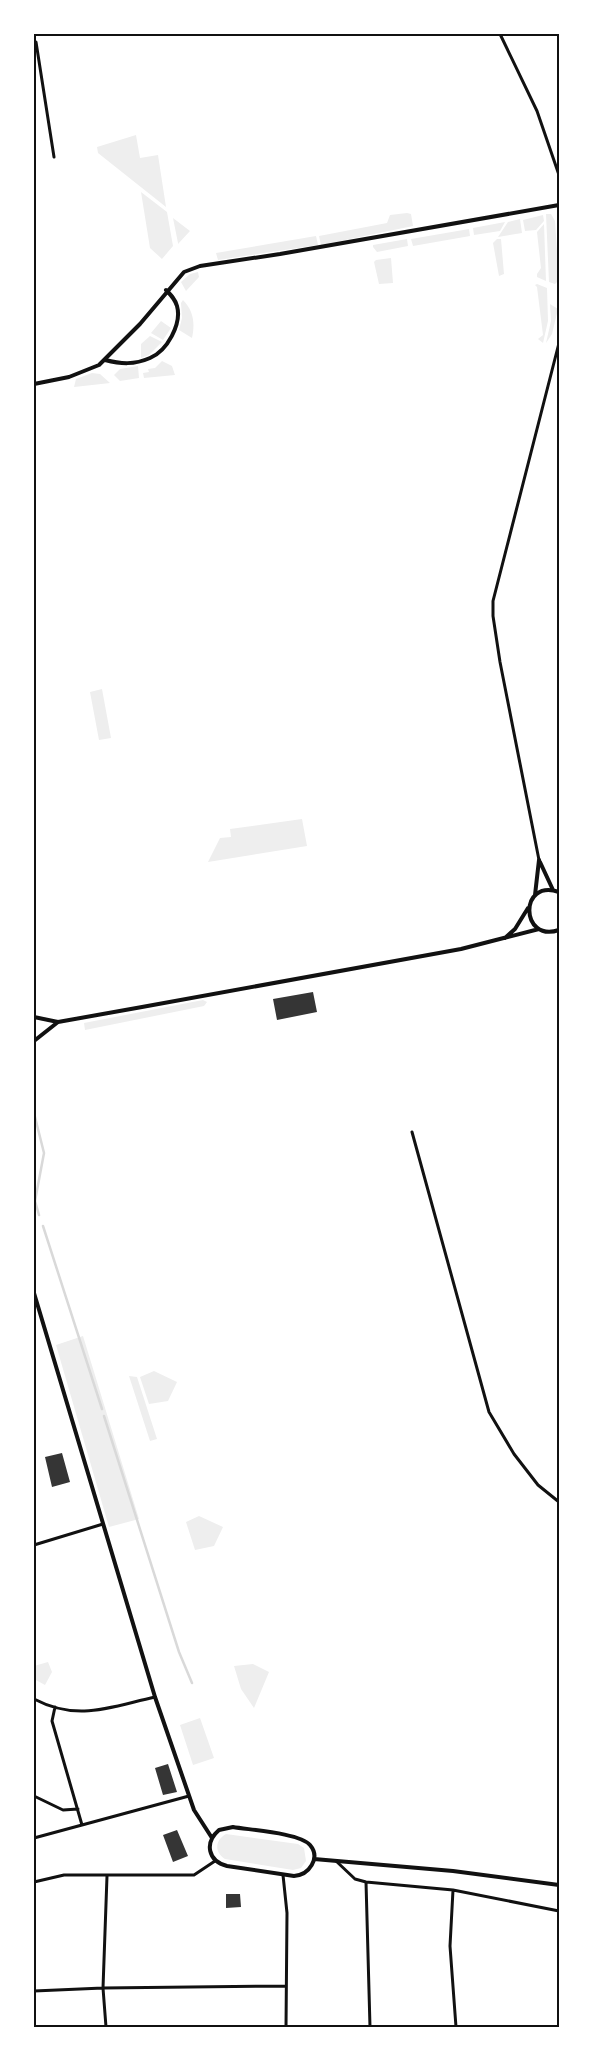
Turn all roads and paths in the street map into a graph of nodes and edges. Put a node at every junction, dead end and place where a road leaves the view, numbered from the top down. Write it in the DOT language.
graph roads {
  1 [pos="500,34"];
  2 [pos="34,41"];
  3 [pos="54,158"];
  4 [pos="559,175"];
  5 [pos="559,205"];
  6 [pos="166,290"];
  7 [pos="559,343"];
  8 [pos="105,360"];
  9 [pos="34,384"];
  10 [pos="539,860"];
  11 [pos="553,890"];
  12 [pos="559,892"];
  13 [pos="534,896"];
  14 [pos="529,906"];
  15 [pos="539,929"];
  16 [pos="559,930"];
  17 [pos="505,938"];
  18 [pos="34,1017"];
  19 [pos="58,1022"];
  20 [pos="34,1040"];
  21 [pos="412,1132"];
  22 [pos="34,1293"];
  23 [pos="559,1502"];
  24 [pos="103,1524"];
  25 [pos="34,1545"];
  26 [pos="155,1698"];
  27 [pos="34,1699"];
  28 [pos="55,1707"];
  29 [pos="34,1796"];
  30 [pos="190,1796"];
  31 [pos="78,1809"];
  32 [pos="82,1824"];
  33 [pos="34,1838"];
  34 [pos="212,1838"];
  35 [pos="314,1859"];
  36 [pos="215,1861"];
  37 [pos="336,1861"];
  38 [pos="283,1875"];
  39 [pos="107,1876"];
  40 [pos="34,1882"];
  41 [pos="366,1882"];
  42 [pos="559,1885"];
  43 [pos="453,1890"];
  44 [pos="559,1911"];
  45 [pos="286,1986"];
  46 [pos="103,1988"];
  47 [pos="34,1991"];
  48 [pos="106,2027"];
  49 [pos="286,2027"];
  50 [pos="370,2027"];
  51 [pos="456,2027"];
  1 -- 4 [label="street"];
  2 -- 3 [label="street"];
  5 -- 6 [label="street"];
  6 -- 8 [label="street"];
  6 -- 8 [label="street"];
  7 -- 10 [label="street"];
  8 -- 9 [label="street"];
  10 -- 11 [label="street"];
  10 -- 13 [label="street"];
  11 -- 12 [label="street"];
  11 -- 13 [label="street"];
  13 -- 14 [label="street"];
  14 -- 15 [label="street"];
  14 -- 17 [label="street"];
  15 -- 16 [label="street"];
  15 -- 17 [label="street"];
  17 -- 19 [label="street"];
  18 -- 19 [label="street"];
  19 -- 20 [label="street"];
  21 -- 23 [label="street"];
  22 -- 24 [label="street"];
  24 -- 25 [label="street"];
  24 -- 26 [label="street"];
  26 -- 28 [label="street"];
  26 -- 30 [label="street"];
  27 -- 28 [label="street"];
  28 -- 31 [label="street"];
  29 -- 31 [label="street"];
  30 -- 32 [label="street"];
  30 -- 34 [label="street"];
  31 -- 32 [label="street"];
  32 -- 33 [label="street"];
  34 -- 35 [label="street"];
  34 -- 36 [label="street"];
  35 -- 37 [label="street"];
  35 -- 38 [label="street"];
  36 -- 38 [label="street"];
  36 -- 39 [label="street"];
  37 -- 41 [label="street"];
  37 -- 42 [label="street"];
  38 -- 45 [label="street"];
  39 -- 40 [label="street"];
  39 -- 46 [label="street"];
  41 -- 43 [label="street"];
  41 -- 50 [label="street"];
  43 -- 44 [label="street"];
  43 -- 51 [label="street"];
  45 -- 46 [label="street"];
  45 -- 49 [label="street"];
  46 -- 47 [label="street"];
  46 -- 48 [label="street"];
}
